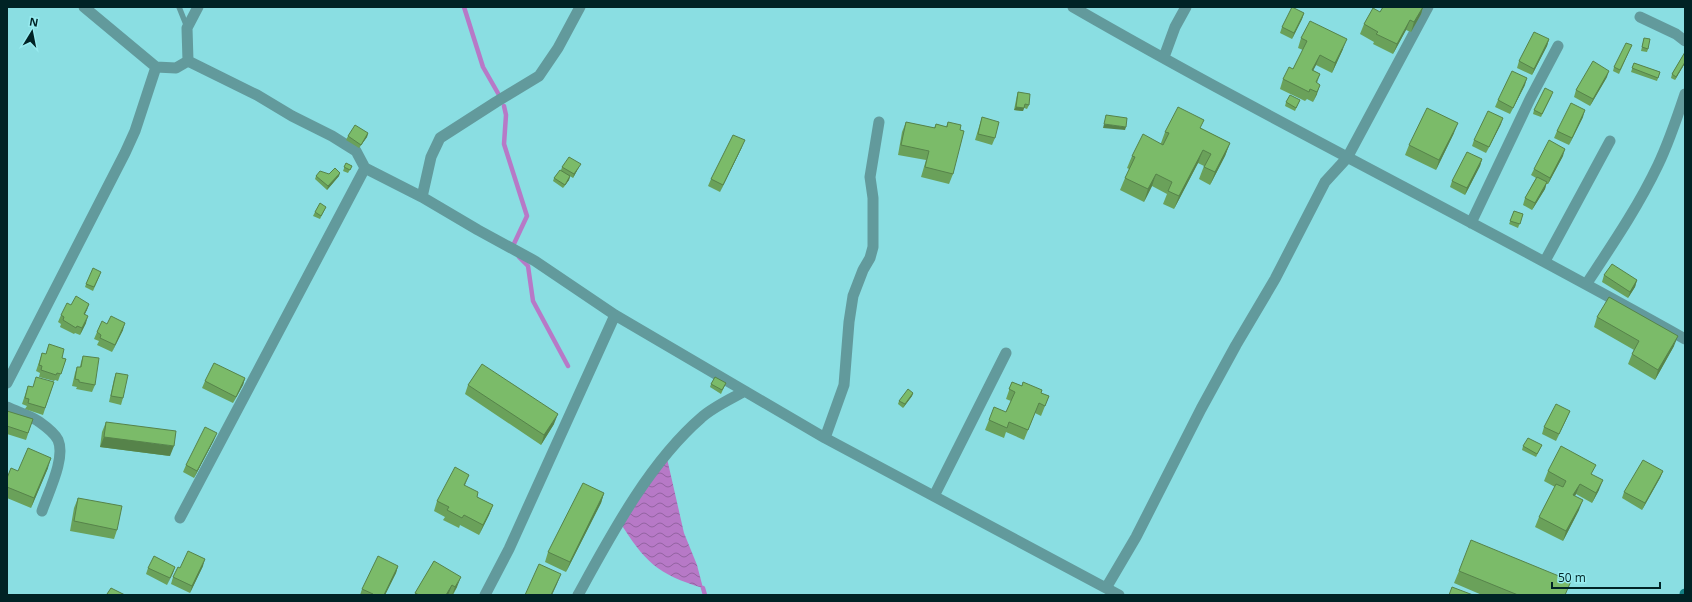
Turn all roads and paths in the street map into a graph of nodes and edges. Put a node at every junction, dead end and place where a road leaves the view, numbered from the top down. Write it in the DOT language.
graph roads {
  1 [pos="84,7"];
  2 [pos="179,7"];
  3 [pos="198,7"];
  4 [pos="580,7"];
  5 [pos="1073,7"];
  6 [pos="1186,7"];
  7 [pos="1428,7"];
  8 [pos="1640,17"];
  9 [pos="187,28"];
  10 [pos="1685,41"];
  11 [pos="1558,46"];
  12 [pos="1164,57"];
  13 [pos="188,61"];
  14 [pos="156,67"];
  15 [pos="1685,94"];
  16 [pos="879,122"];
  17 [pos="1610,141"];
  18 [pos="1347,158"];
  19 [pos="365,168"];
  20 [pos="422,197"];
  21 [pos="1471,223"];
  22 [pos="1545,262"];
  23 [pos="1586,283"];
  24 [pos="615,315"];
  25 [pos="1685,339"];
  26 [pos="1006,353"];
  27 [pos="7,382"];
  28 [pos="745,391"];
  29 [pos="7,407"];
  30 [pos="825,438"];
  31 [pos="934,496"];
  32 [pos="42,511"];
  33 [pos="180,518"];
  34 [pos="1106,588"];
  35 [pos="485,595"];
  36 [pos="578,595"];
  37 [pos="1119,595"];
  1 -- 14 [label="street"];
  2 -- 9 [label="lane"];
  3 -- 9 [label="street"];
  4 -- 20 [label="street"];
  5 -- 12 [label="street"];
  6 -- 12 [label="street"];
  7 -- 18 [label="street"];
  8 -- 10 [label="street"];
  9 -- 13 [label="street"];
  11 -- 21 [label="street"];
  12 -- 18 [label="street"];
  13 -- 14 [label="street"];
  13 -- 19 [label="street"];
  14 -- 27 [label="street"];
  15 -- 23 [label="street"];
  16 -- 30 [label="street"];
  17 -- 22 [label="street"];
  18 -- 21 [label="street"];
  18 -- 34 [label="street"];
  19 -- 20 [label="street"];
  19 -- 33 [label="street"];
  20 -- 24 [label="street"];
  21 -- 22 [label="street"];
  22 -- 23 [label="street"];
  23 -- 25 [label="street"];
  24 -- 28 [label="street"];
  24 -- 35 [label="street"];
  26 -- 31 [label="street"];
  28 -- 30 [label="street"];
  28 -- 36 [label="street"];
  29 -- 32 [label="street"];
  30 -- 31 [label="street"];
  31 -- 34 [label="street"];
  34 -- 37 [label="street"];
}
